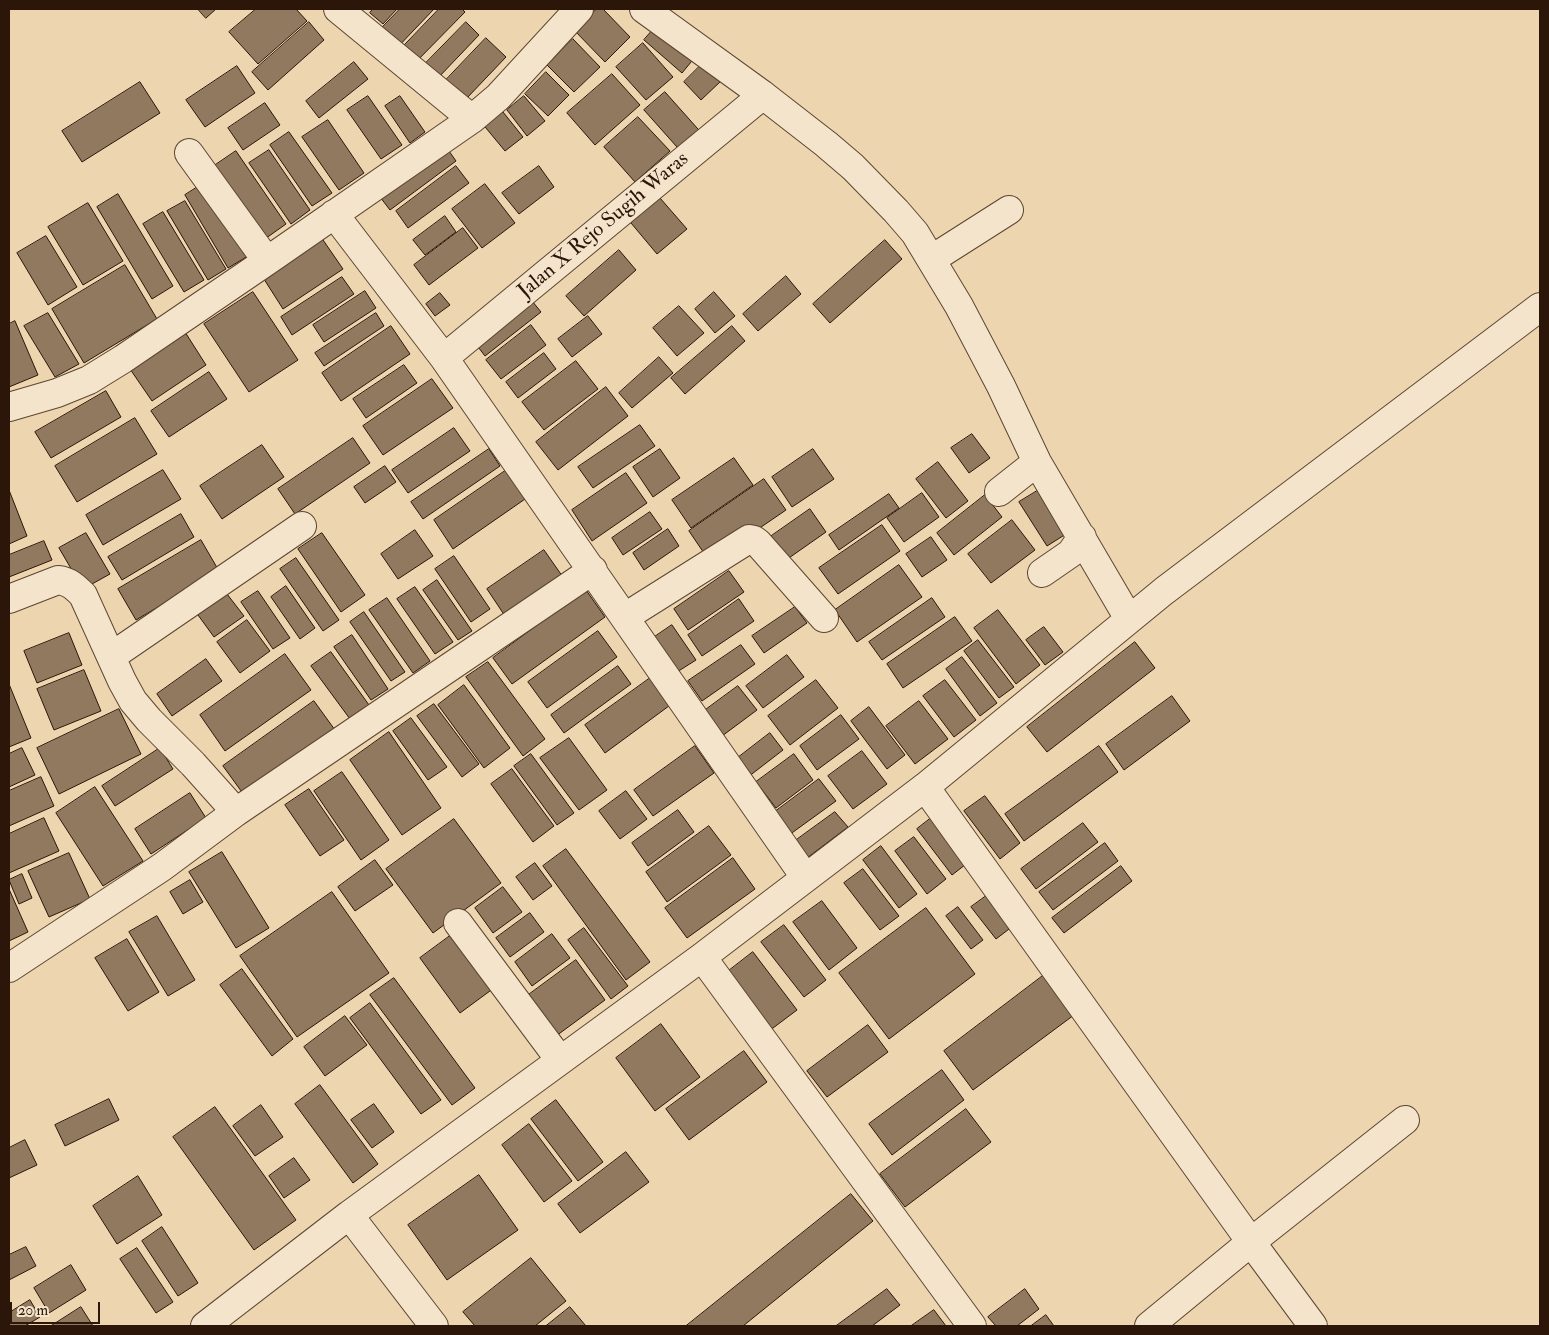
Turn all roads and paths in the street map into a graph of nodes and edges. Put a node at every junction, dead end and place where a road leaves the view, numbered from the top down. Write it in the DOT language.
graph roads {
  1 [pos="338,9"];
  2 [pos="579,9"];
  3 [pos="644,9"];
  4 [pos="763,95"];
  5 [pos="472,118"];
  6 [pos="189,152"];
  7 [pos="1009,210"];
  8 [pos="334,214"];
  9 [pos="951,248"];
  10 [pos="267,261"];
  11 [pos="1540,307"];
  12 [pos="444,358"];
  13 [pos="9,407"];
  14 [pos="1037,462"];
  15 [pos="1000,492"];
  16 [pos="302,526"];
  17 [pos="1082,537"];
  18 [pos="593,570"];
  19 [pos="1042,573"];
  20 [pos="9,599"];
  21 [pos="625,617"];
  22 [pos="1132,617"];
  23 [pos="824,618"];
  24 [pos="112,656"];
  25 [pos="924,786"];
  26 [pos="236,812"];
  27 [pos="805,877"];
  28 [pos="458,923"];
  29 [pos="702,957"];
  30 [pos="9,968"];
  31 [pos="560,1060"];
  32 [pos="1405,1120"];
  33 [pos="349,1214"];
  34 [pos="1250,1242"];
  35 [pos="204,1326"];
  36 [pos="434,1326"];
  37 [pos="972,1326"];
  38 [pos="1149,1326"];
  39 [pos="1312,1326"];
  1 -- 5 [label="street"];
  2 -- 5 [label="street"];
  3 -- 4 [label="street"];
  4 -- 9 [label="street"];
  4 -- 12 [label="street, Jalan X Rejo Sugih Waras"];
  5 -- 8 [label="street"];
  6 -- 10 [label="street"];
  7 -- 9 [label="street"];
  8 -- 10 [label="street"];
  8 -- 12 [label="street"];
  9 -- 14 [label="street"];
  10 -- 13 [label="street"];
  11 -- 22 [label="street"];
  12 -- 18 [label="street"];
  14 -- 15 [label="street"];
  14 -- 17 [label="street"];
  16 -- 24 [label="street"];
  17 -- 19 [label="street"];
  17 -- 22 [label="street"];
  18 -- 21 [label="street"];
  18 -- 26 [label="street"];
  20 -- 24 [label="street"];
  21 -- 23 [label="street"];
  21 -- 27 [label="street"];
  22 -- 25 [label="street"];
  24 -- 26 [label="street"];
  25 -- 27 [label="street"];
  25 -- 34 [label="street"];
  26 -- 30 [label="street"];
  27 -- 29 [label="street"];
  28 -- 31 [label="street"];
  29 -- 31 [label="street"];
  29 -- 37 [label="street"];
  31 -- 33 [label="street"];
  32 -- 34 [label="street"];
  33 -- 35 [label="street"];
  33 -- 36 [label="street"];
  34 -- 38 [label="street"];
  34 -- 39 [label="street"];
}
